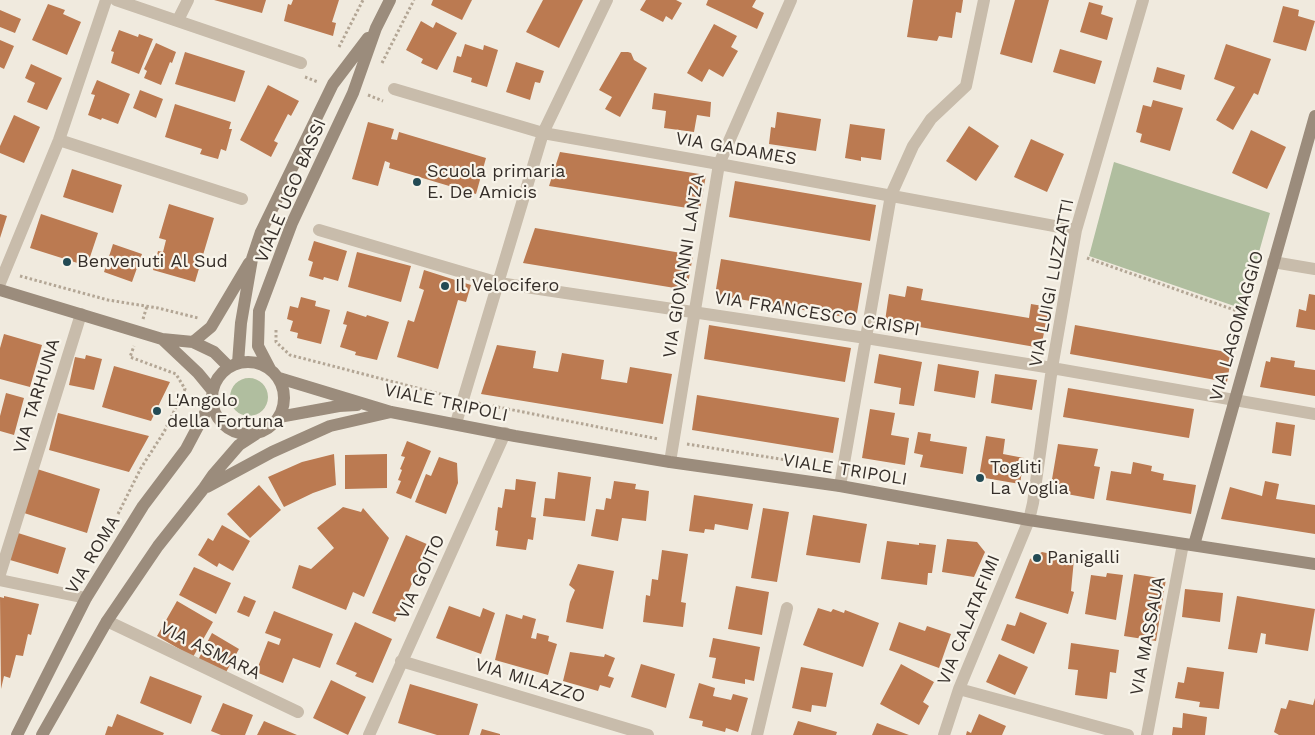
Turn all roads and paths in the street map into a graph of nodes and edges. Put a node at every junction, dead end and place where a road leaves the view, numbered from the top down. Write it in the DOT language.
graph roads {
  1 [pos="106,0"];
  2 [pos="116,0"];
  3 [pos="188,0"];
  4 [pos="363,0"];
  5 [pos="390,0"];
  6 [pos="414,0"];
  7 [pos="607,0"];
  8 [pos="791,0"];
  9 [pos="984,0"];
  10 [pos="1143,0"];
  11 [pos="178,20"];
  12 [pos="376,28"];
  13 [pos="338,50"];
  14 [pos="301,63"];
  15 [pos="382,64"];
  16 [pos="370,87"];
  17 [pos="394,89"];
  18 [pos="366,94"];
  19 [pos="363,101"];
  20 [pos="1315,116"];
  21 [pos="543,134"];
  22 [pos="59,140"];
  23 [pos="718,164"];
  24 [pos="891,195"];
  25 [pos="242,199"];
  26 [pos="319,230"];
  27 [pos="1076,230"];
  28 [pos="1072,253"];
  29 [pos="252,259"];
  30 [pos="1274,262"];
  31 [pos="1315,269"];
  32 [pos="2,277"];
  33 [pos="499,283"];
  34 [pos="0,290"];
  35 [pos="695,313"];
  36 [pos="81,314"];
  37 [pos="1258,318"];
  38 [pos="203,319"];
  39 [pos="162,338"];
  40 [pos="866,338"];
  41 [pos="193,342"];
  42 [pos="276,342"];
  43 [pos="130,357"];
  44 [pos="233,365"];
  45 [pos="1052,368"];
  46 [pos="274,373"];
  47 [pos="212,395"];
  48 [pos="463,400"];
  49 [pos="1235,400"];
  50 [pos="370,405"];
  51 [pos="391,412"];
  52 [pos="1315,414"];
  53 [pos="279,417"];
  54 [pos="456,423"];
  55 [pos="164,432"];
  56 [pos="505,433"];
  57 [pos="256,434"];
  58 [pos="673,442"];
  59 [pos="670,462"];
  60 [pos="815,465"];
  61 [pos="840,486"];
  62 [pos="204,488"];
  63 [pos="1029,520"];
  64 [pos="1189,545"];
  65 [pos="1315,564"];
  66 [pos="0,574"];
  67 [pos="0,580"];
  68 [pos="86,598"];
  69 [pos="787,608"];
  70 [pos="107,621"];
  71 [pos="401,661"];
  72 [pos="959,689"];
  73 [pos="298,712"];
  74 [pos="44,734"];
  75 [pos="1123,734"];
  76 [pos="16,735"];
  77 [pos="369,735"];
  78 [pos="648,735"];
  79 [pos="757,735"];
  80 [pos="944,735"];
  81 [pos="1147,735"];
  1 -- 22 [label="street"];
  2 -- 11 [label="street"];
  3 -- 11 [label="street"];
  4 -- 13 [label="path"];
  5 -- 12 [label="street, VIALE UGO BASSI"];
  6 -- 15 [label="path"];
  7 -- 21 [label="street"];
  8 -- 23 [label="street, VIA GIOVANNI LANZA"];
  9 -- 24 [label="street"];
  10 -- 27 [label="street, VIA LUIGI LUZZATTI"];
  11 -- 14 [label="street"];
  12 -- 29 [label="street, VIALE UGO BASSI"];
  12 -- 46 [label="street, VIALE UGO BASSI"];
  16 -- 18 [label="path"];
  17 -- 18 [label="path"];
  17 -- 21 [label="street, VIA GADAMES"];
  18 -- 19 [label="path"];
  20 -- 30 [label="street, VIA LAGOMAGGIO"];
  21 -- 23 [label="street, VIA GADAMES"];
  21 -- 33 [label="street"];
  22 -- 25 [label="street"];
  22 -- 32 [label="street"];
  23 -- 24 [label="street, VIA GADAMES"];
  23 -- 35 [label="street, VIA GIOVANNI LANZA"];
  24 -- 27 [label="street, VIA GADAMES"];
  24 -- 40 [label="street"];
  26 -- 33 [label="street, VIA FRANCESCO CRISPI"];
  27 -- 28 [label="street, VIA LUIGI LUZZATTI"];
  28 -- 37 [label="path"];
  28 -- 45 [label="street, VIA LUIGI LUZZATTI"];
  29 -- 41 [label="street, VIALE UGO BASSI"];
  29 -- 44 [label="street, VIALE UGO BASSI"];
  30 -- 31 [label="street"];
  30 -- 37 [label="street, VIA LAGOMAGGIO"];
  32 -- 38 [label="path"];
  33 -- 35 [label="street, VIA FRANCESCO CRISPI"];
  33 -- 48 [label="street"];
  34 -- 36 [label="street"];
  35 -- 40 [label="street, VIA FRANCESCO CRISPI"];
  35 -- 58 [label="street, VIA GIOVANNI LANZA"];
  36 -- 39 [label="street"];
  36 -- 66 [label="street, VIA TARHUNA"];
  37 -- 49 [label="street, VIA LAGOMAGGIO"];
  39 -- 41 [label="street"];
  39 -- 47 [label="street"];
  40 -- 45 [label="street, VIA FRANCESCO CRISPI"];
  40 -- 61 [label="street"];
  41 -- 44 [label="street"];
  42 -- 48 [label="path"];
  43 -- 55 [label="path"];
  44 -- 46 [label="street"];
  44 -- 47 [label="street"];
  45 -- 49 [label="street, VIA FRANCESCO CRISPI"];
  45 -- 63 [label="street, VIA LUIGI LUZZATTI"];
  46 -- 50 [label="street, VIALE TRIPOLI"];
  46 -- 53 [label="street"];
  47 -- 57 [label="street"];
  47 -- 68 [label="street, VIA ROMA"];
  48 -- 54 [label="street"];
  48 -- 58 [label="path"];
  49 -- 52 [label="street, VIA FRANCESCO CRISPI"];
  49 -- 64 [label="street, VIA LAGOMAGGIO"];
  50 -- 51 [label="street, VIALE TRIPOLI"];
  50 -- 53 [label="street, VIALE TRIPOLI"];
  51 -- 54 [label="street, VIALE TRIPOLI"];
  51 -- 62 [label="street"];
  53 -- 57 [label="street"];
  54 -- 56 [label="street, VIALE TRIPOLI"];
  56 -- 59 [label="street, VIALE TRIPOLI"];
  56 -- 71 [label="street, VIA GOITO"];
  57 -- 62 [label="street"];
  58 -- 59 [label="street, VIA GIOVANNI LANZA"];
  58 -- 60 [label="path"];
  59 -- 61 [label="street, VIALE TRIPOLI"];
  61 -- 63 [label="street, VIALE TRIPOLI"];
  62 -- 70 [label="street"];
  63 -- 64 [label="street, VIALE TRIPOLI"];
  63 -- 72 [label="street, VIA CALATAFIMI"];
  64 -- 65 [label="street, VIALE TRIPOLI"];
  64 -- 81 [label="street, VIA MASSAUA"];
  67 -- 68 [label="street"];
  68 -- 76 [label="street, VIA ROMA"];
  69 -- 79 [label="street"];
  70 -- 73 [label="street, VIA ASMARA"];
  70 -- 74 [label="street"];
  71 -- 77 [label="street, VIA GOITO"];
  71 -- 78 [label="street, VIA MILAZZO"];
  72 -- 75 [label="street"];
  72 -- 80 [label="street, VIA CALATAFIMI"];
}
